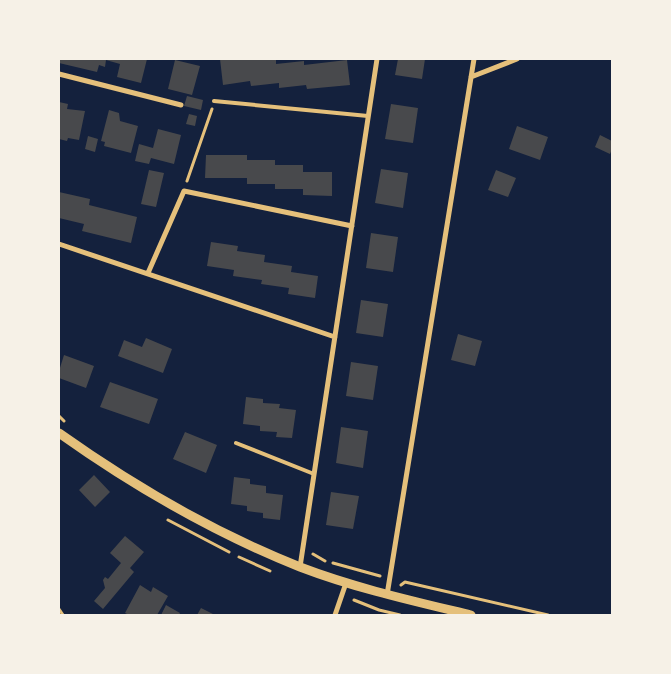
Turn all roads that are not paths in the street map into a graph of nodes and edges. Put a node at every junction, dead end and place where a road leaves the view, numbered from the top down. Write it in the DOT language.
graph roads {
  1 [pos="377,59"];
  2 [pos="474,59"];
  3 [pos="516,59"];
  4 [pos="59,74"];
  5 [pos="470,77"];
  6 [pos="214,101"];
  7 [pos="181,105"];
  8 [pos="368,116"];
  9 [pos="352,226"];
  10 [pos="59,244"];
  11 [pos="148,274"];
  12 [pos="335,337"];
  13 [pos="59,433"];
  14 [pos="236,443"];
  15 [pos="314,474"];
  16 [pos="300,567"];
  17 [pos="346,583"];
  18 [pos="387,595"];
  19 [pos="335,615"];
  20 [pos="470,615"];
  1 -- 8 [label="street"];
  2 -- 5 [label="street"];
  3 -- 5 [label="street"];
  4 -- 7 [label="street"];
  5 -- 18 [label="street"];
  6 -- 8 [label="lane"];
  8 -- 9 [label="street"];
  9 -- 11 [label="street"];
  9 -- 12 [label="street"];
  10 -- 11 [label="street"];
  11 -- 12 [label="street"];
  12 -- 15 [label="street"];
  13 -- 16 [label="street"];
  14 -- 15 [label="lane"];
  15 -- 16 [label="street"];
  16 -- 17 [label="street"];
  17 -- 18 [label="street"];
  17 -- 19 [label="street"];
  18 -- 20 [label="street"];
}
